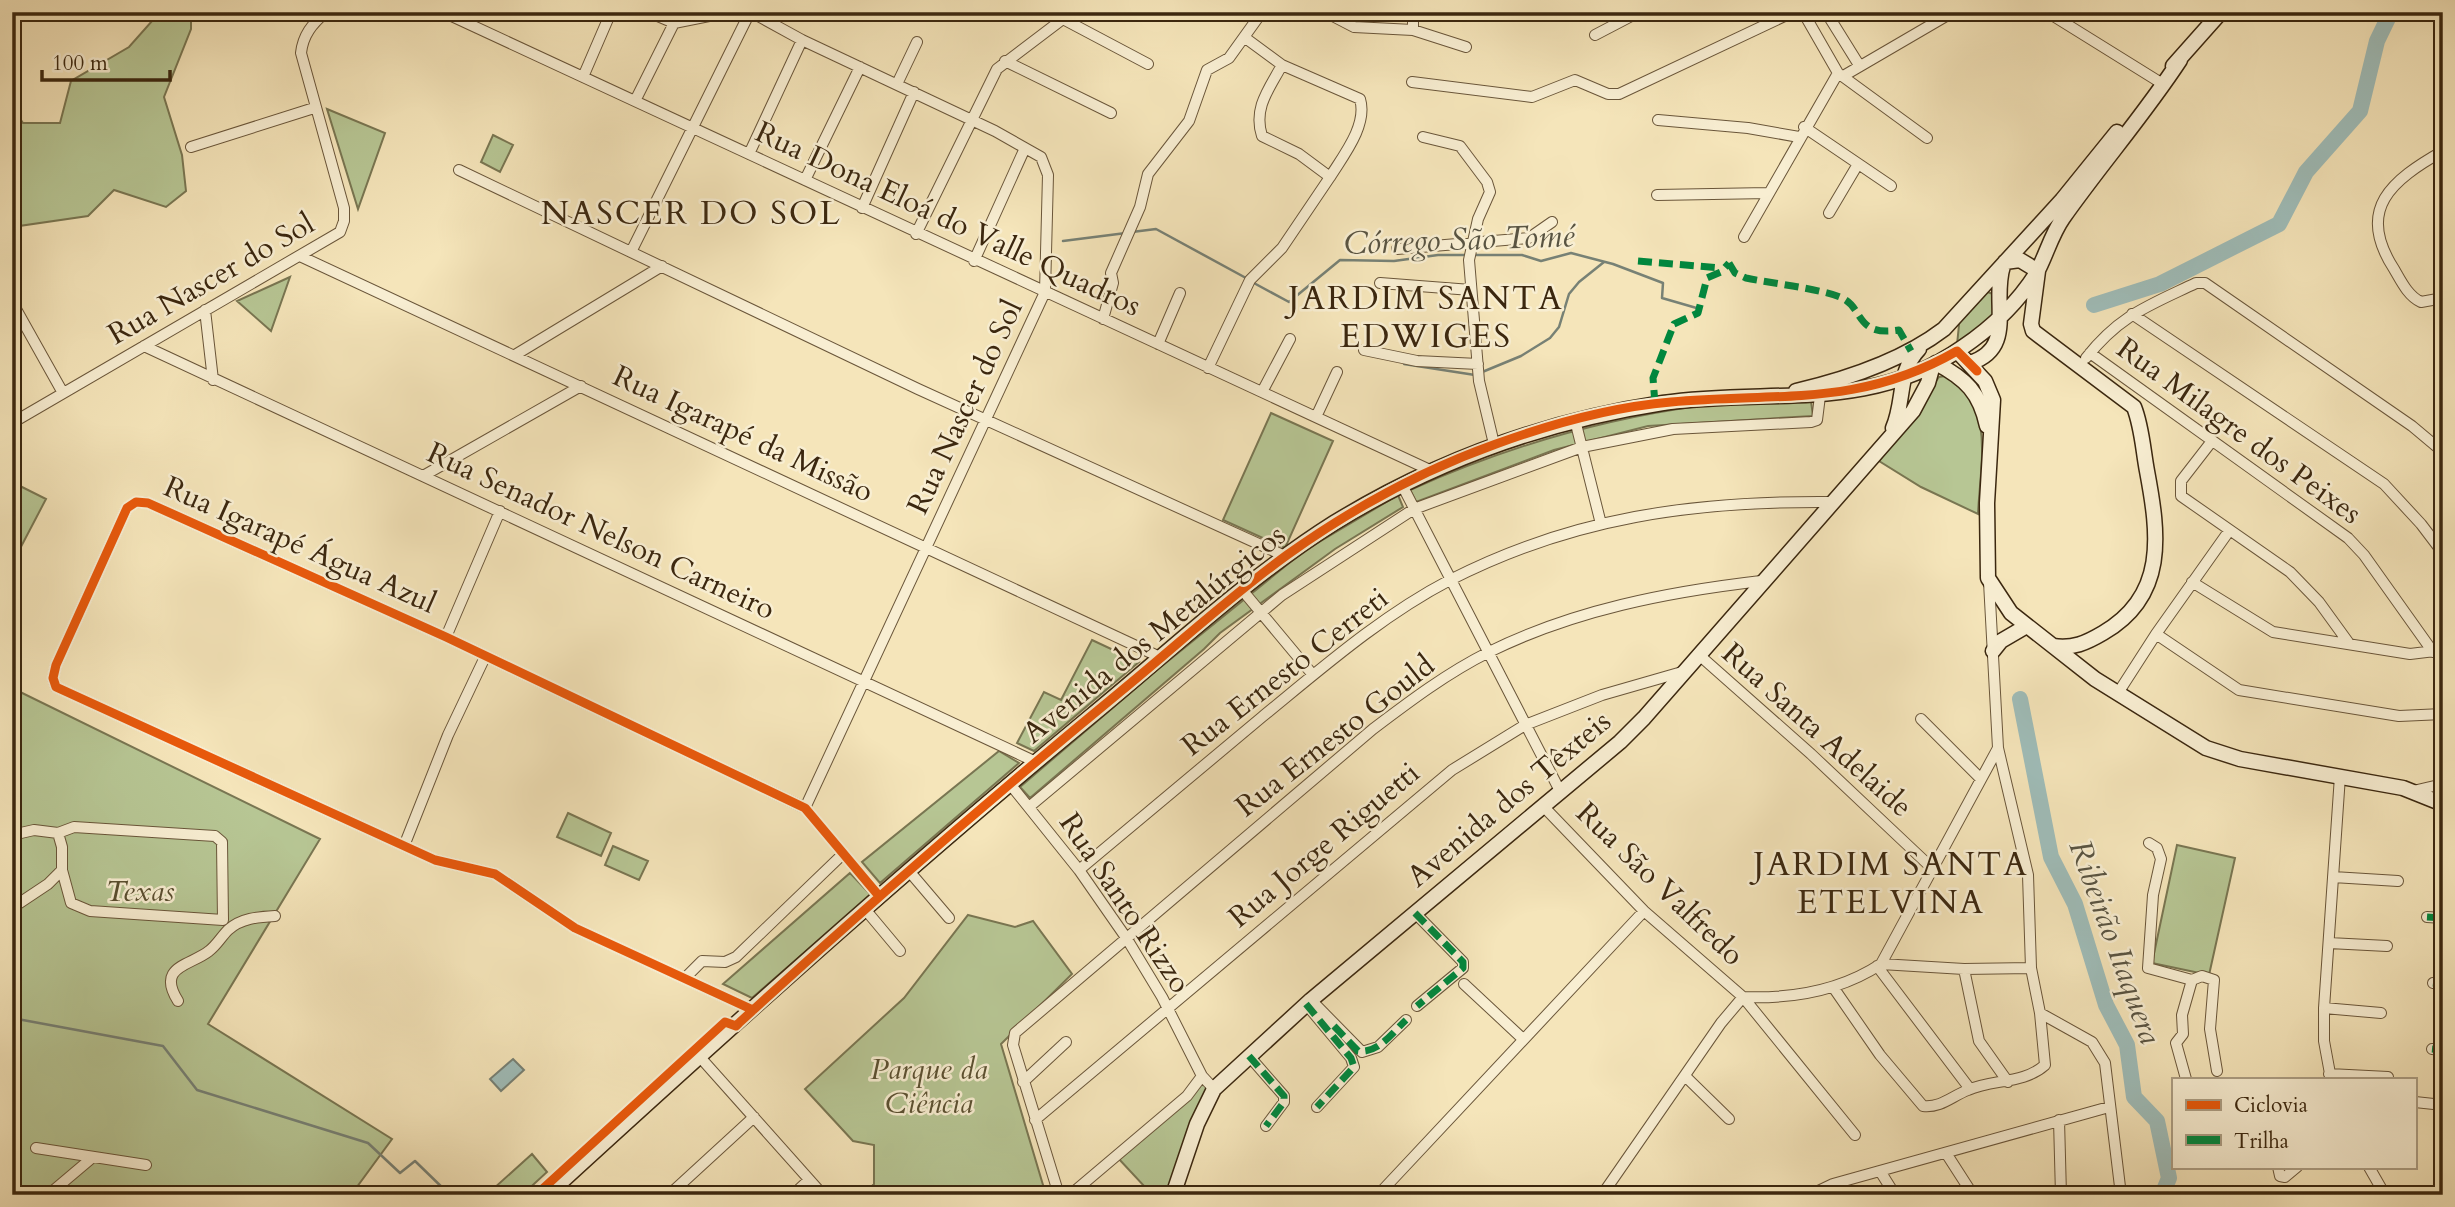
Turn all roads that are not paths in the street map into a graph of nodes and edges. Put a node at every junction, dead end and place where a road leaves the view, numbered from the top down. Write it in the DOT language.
graph roads {
  1 [pos="326,12"];
  2 [pos="443,12"];
  3 [pos="648,12"];
  4 [pos="729,12"];
  5 [pos="750,12"];
  6 [pos="1262,12"];
  7 [pos="1325,12"];
  8 [pos="1413,12"];
  9 [pos="1639,12"];
  10 [pos="1793,12"];
  11 [pos="1803,12"];
  12 [pos="1826,12"];
  13 [pos="1953,12"];
  14 [pos="2048,12"];
  15 [pos="2221,12"];
  16 [pos="1068,15"];
  17 [pos="608,19"];
  18 [pos="674,23"];
  19 [pos="1413,30"];
  20 [pos="1595,36"];
  21 [pos="1244,37"];
  22 [pos="802,40"];
  23 [pos="917,42"];
  24 [pos="1466,47"];
  25 [pos="2180,60"];
  26 [pos="1005,61"];
  27 [pos="1148,64"];
  28 [pos="1282,65"];
  29 [pos="1859,65"];
  30 [pos="860,67"];
  31 [pos="1842,74"];
  32 [pos="583,77"];
  33 [pos="2158,81"];
  34 [pos="1412,82"];
  35 [pos="897,84"];
  36 [pos="914,92"];
  37 [pos="635,101"];
  38 [pos="314,108"];
  39 [pos="1111,113"];
  40 [pos="971,118"];
  41 [pos="1658,120"];
  42 [pos="691,127"];
  43 [pos="1804,127"];
  44 [pos="1423,137"];
  45 [pos="1799,137"];
  46 [pos="1927,138"];
  47 [pos="191,147"];
  48 [pos="1026,148"];
  49 [pos="2443,151"];
  50 [pos="749,154"];
  51 [pos="1858,164"];
  52 [pos="460,170"];
  53 [pos="1330,177"];
  54 [pos="804,180"];
  55 [pos="1891,186"];
  56 [pos="1768,193"];
  57 [pos="1657,195"];
  58 [pos="862,208"];
  59 [pos="1829,214"];
  60 [pos="1552,222"];
  61 [pos="916,234"];
  62 [pos="1744,237"];
  63 [pos="1396,249"];
  64 [pos="1470,250"];
  65 [pos="631,251"];
  66 [pos="302,257"];
  67 [pos="974,261"];
  68 [pos="2005,262"];
  69 [pos="662,266"];
  70 [pos="2038,271"];
  71 [pos="1380,283"];
  72 [pos="1471,290"];
  73 [pos="1045,292"];
  74 [pos="1180,292"];
  75 [pos="2443,298"];
  76 [pos="12,302"];
  77 [pos="205,310"];
  78 [pos="2132,314"];
  79 [pos="2001,316"];
  80 [pos="1103,318"];
  81 [pos="1957,318"];
  82 [pos="1290,339"];
  83 [pos="1157,344"];
  84 [pos="144,346"];
  85 [pos="1922,346"];
  86 [pos="1364,350"];
  87 [pos="1957,351"];
  88 [pos="2090,353"];
  89 [pos="515,355"];
  90 [pos="1969,363"];
  91 [pos="1478,364"];
  92 [pos="1934,364"];
  93 [pos="2079,367"];
  94 [pos="1208,368"];
  95 [pos="1337,372"];
  96 [pos="1903,378"];
  97 [pos="213,380"];
  98 [pos="581,386"];
  99 [pos="1262,392"];
  100 [pos="63,393"];
  101 [pos="1773,395"];
  102 [pos="1820,396"];
  103 [pos="1316,417"];
  104 [pos="1575,420"];
  105 [pos="985,421"];
  106 [pos="12,423"];
  107 [pos="1888,438"];
  108 [pos="1991,441"];
  109 [pos="2211,441"];
  110 [pos="1494,444"];
  111 [pos="1582,447"];
  112 [pos="2443,452"];
  113 [pos="1432,471"];
  114 [pos="423,476"];
  115 [pos="1402,485"];
  116 [pos="1830,502"];
  117 [pos="1414,509"];
  118 [pos="500,511"];
  119 [pos="1601,524"];
  120 [pos="2229,531"];
  121 [pos="928,548"];
  122 [pos="2443,553"];
  123 [pos="1285,556"];
  124 [pos="1988,578"];
  125 [pos="1450,580"];
  126 [pos="1761,581"];
  127 [pos="2192,582"];
  128 [pos="1243,591"];
  129 [pos="1261,612"];
  130 [pos="2025,627"];
  131 [pos="2156,634"];
  132 [pos="446,637"];
  133 [pos="2348,642"];
  134 [pos="2083,645"];
  135 [pos="2053,646"];
  136 [pos="1993,651"];
  137 [pos="2438,651"];
  138 [pos="1489,652"];
  139 [pos="1698,654"];
  140 [pos="485,657"];
  141 [pos="1161,658"];
  142 [pos="1682,672"];
  143 [pos="1313,675"];
  144 [pos="865,682"];
  145 [pos="2112,689"];
  146 [pos="2443,714"];
  147 [pos="1921,719"];
  148 [pos="1525,725"];
  149 [pos="1998,748"];
  150 [pos="1036,762"];
  151 [pos="2340,776"];
  152 [pos="1980,778"];
  153 [pos="1010,784"];
  154 [pos="2443,784"];
  155 [pos="1560,791"];
  156 [pos="2411,791"];
  157 [pos="2443,804"];
  158 [pos="1543,806"];
  159 [pos="1029,807"];
  160 [pos="805,808"];
  161 [pos="58,834"];
  162 [pos="12,835"];
  163 [pos="2149,844"];
  164 [pos="404,846"];
  165 [pos="843,854"];
  166 [pos="62,870"];
  167 [pos="1079,870"];
  168 [pos="1934,870"];
  169 [pos="909,871"];
  170 [pos="2333,877"];
  171 [pos="2398,881"];
  172 [pos="879,896"];
  173 [pos="12,908"];
  174 [pos="864,908"];
  175 [pos="1644,911"];
  176 [pos="1415,913"];
  177 [pos="275,916"];
  178 [pos="2427,916"];
  179 [pos="949,918"];
  180 [pos="2443,918"];
  181 [pos="223,920"];
  182 [pos="227,930"];
  183 [pos="1127,939"];
  184 [pos="2329,943"];
  185 [pos="2387,946"];
  186 [pos="900,951"];
  187 [pos="1879,965"];
  188 [pos="2031,968"];
  189 [pos="1964,969"];
  190 [pos="685,978"];
  191 [pos="2192,980"];
  192 [pos="1464,984"];
  193 [pos="1833,987"];
  194 [pos="1743,997"];
  195 [pos="178,1001"];
  196 [pos="1308,1002"];
  197 [pos="1417,1006"];
  198 [pos="2324,1008"];
  199 [pos="1168,1009"];
  200 [pos="753,1010"];
  201 [pos="2040,1013"];
  202 [pos="2381,1013"];
  203 [pos="1406,1020"];
  204 [pos="1523,1039"];
  205 [pos="1066,1042"];
  206 [pos="699,1056"];
  207 [pos="1249,1056"];
  208 [pos="2217,1071"];
  209 [pos="1202,1076"];
  210 [pos="1685,1076"];
  211 [pos="2388,1076"];
  212 [pos="2330,1077"];
  213 [pos="2186,1078"];
  214 [pos="1023,1082"];
  215 [pos="2008,1082"];
  216 [pos="1214,1089"];
  217 [pos="1970,1089"];
  218 [pos="2416,1102"];
  219 [pos="2443,1105"];
  220 [pos="1317,1107"];
  221 [pos="2109,1107"];
  222 [pos="754,1117"];
  223 [pos="1729,1119"];
  224 [pos="1035,1120"];
  225 [pos="2059,1120"];
  226 [pos="1266,1126"];
  227 [pos="1855,1135"];
  228 [pos="36,1148"];
  229 [pos="1946,1153"];
  230 [pos="93,1157"];
  231 [pos="146,1166"];
  232 [pos="2278,1168"];
  233 [pos="2296,1168"];
  234 [pos="2370,1168"];
  235 [pos="1880,1171"];
  236 [pos="809,1180"];
  237 [pos="48,1195"];
  238 [pos="547,1195"];
  239 [pos="669,1195"];
  240 [pos="793,1195"];
  241 [pos="823,1195"];
  242 [pos="1059,1195"];
  243 [pos="1070,1195"];
  244 [pos="1173,1195"];
  245 [pos="1378,1195"];
  246 [pos="1602,1195"];
  247 [pos="1810,1195"];
  248 [pos="1895,1195"];
  249 [pos="1973,1195"];
  250 [pos="2061,1195"];
  251 [pos="2121,1195"];
  252 [pos="2385,1195"];
  1 -- 38 [label="street, Rua Nascer do Sol"];
  2 -- 32 [label="street, Rua Dona Eloá do Valle Quadros"];
  3 -- 18 [label="street"];
  4 -- 18 [label="street"];
  5 -- 22 [label="street, Rua Nascer do Sol"];
  5 -- 42 [label="street"];
  6 -- 21 [label="street"];
  7 -- 19 [label="street"];
  8 -- 19 [label="street"];
  9 -- 20 [label="street"];
  10 -- 34 [label="street"];
  11 -- 31 [label="street"];
  12 -- 29 [label="street"];
  13 -- 29 [label="street"];
  14 -- 33 [label="street"];
  15 -- 25 [label="main road"];
  16 -- 26 [label="street"];
  16 -- 27 [label="street"];
  17 -- 32 [label="street"];
  18 -- 37 [label="street"];
  19 -- 24 [label="street"];
  21 -- 28 [label="street"];
  21 -- 80 [label="street"];
  22 -- 30 [label="street, Rua Nascer do Sol"];
  22 -- 50 [label="street"];
  23 -- 35 [label="street"];
  25 -- 33 [label="main road, Avenida dos Metalúrgicos"];
  25 -- 70 [label="main road"];
  26 -- 39 [label="street"];
  26 -- 40 [label="street"];
  28 -- 53 [label="street"];
  28 -- 53 [label="street"];
  29 -- 31 [label="street"];
  30 -- 35 [label="street, Rua Nascer do Sol"];
  30 -- 54 [label="street"];
  31 -- 43 [label="street"];
  31 -- 46 [label="street"];
  32 -- 37 [label="street, Rua Dona Eloá do Valle Quadros"];
  33 -- 68 [label="main road, Avenida dos Metalúrgicos"];
  35 -- 36 [label="street, Rua Nascer do Sol"];
  36 -- 40 [label="street, Rua Nascer do Sol"];
  36 -- 58 [label="street"];
  37 -- 42 [label="street, Rua Dona Eloá do Valle Quadros"];
  38 -- 47 [label="street"];
  38 -- 66 [label="street, Rua Nascer do Sol"];
  40 -- 48 [label="street, Rua Nascer do Sol"];
  40 -- 61 [label="street"];
  41 -- 45 [label="street"];
  42 -- 50 [label="street, Rua Dona Eloá do Valle Quadros"];
  42 -- 65 [label="street"];
  43 -- 45 [label="street"];
  43 -- 51 [label="street"];
  44 -- 64 [label="street"];
  45 -- 56 [label="street"];
  48 -- 67 [label="street"];
  48 -- 73 [label="street, Rua Nascer do Sol"];
  49 -- 75 [label="street"];
  50 -- 54 [label="street, Rua Dona Eloá do Valle Quadros"];
  51 -- 55 [label="street"];
  51 -- 59 [label="street"];
  52 -- 65 [label="street"];
  53 -- 94 [label="street"];
  54 -- 58 [label="street, Rua Dona Eloá do Valle Quadros"];
  56 -- 57 [label="street"];
  56 -- 62 [label="street"];
  58 -- 61 [label="street, Rua Dona Eloá do Valle Quadros"];
  60 -- 64 [label="street"];
  61 -- 67 [label="street, Rua Dona Eloá do Valle Quadros"];
  63 -- 64 [label="street"];
  64 -- 72 [label="street"];
  65 -- 69 [label="street"];
  66 -- 77 [label="street, Rua Nascer do Sol"];
  66 -- 89 [label="street, Rua Igarapé da Missão"];
  67 -- 73 [label="street, Rua Dona Eloá do Valle Quadros"];
  68 -- 70 [label="main road"];
  68 -- 79 [label="main road"];
  68 -- 81 [label="main road, Avenida dos Metalúrgicos"];
  69 -- 89 [label="street"];
  69 -- 105 [label="street"];
  70 -- 79 [label="main road, Avenida dos Metalúrgicos"];
  70 -- 93 [label="main road"];
  71 -- 72 [label="street"];
  72 -- 91 [label="street"];
  73 -- 80 [label="street, Rua Dona Eloá do Valle Quadros"];
  73 -- 105 [label="street, Rua Nascer do Sol"];
  74 -- 83 [label="street"];
  76 -- 100 [label="street"];
  77 -- 84 [label="street, Rua Nascer do Sol"];
  77 -- 97 [label="street"];
  78 -- 88 [label="street, Rua Milagre dos Peixes"];
  78 -- 112 [label="street, Rua Milagre dos Peixes"];
  78 -- 122 [label="street"];
  79 -- 87 [label="main road, Avenida dos Metalúrgicos"];
  79 -- 90 [label="main road"];
  80 -- 83 [label="street, Rua Dona Eloá do Valle Quadros"];
  81 -- 85 [label="main road, Avenida dos Metalúrgicos"];
  81 -- 87 [label="main road"];
  82 -- 99 [label="street"];
  83 -- 94 [label="street, Rua Dona Eloá do Valle Quadros"];
  84 -- 97 [label="street, Rua Senador Nelson Carneiro"];
  84 -- 100 [label="street, Rua Nascer do Sol"];
  85 -- 96 [label="main road"];
  85 -- 101 [label="main road, Avenida dos Metalúrgicos"];
  86 -- 91 [label="street"];
  87 -- 90 [label="main road"];
  87 -- 92 [label="main road, Avenida dos Metalúrgicos"];
  88 -- 93 [label="street, Rua Milagre dos Peixes"];
  88 -- 109 [label="street, Rua Milagre dos Peixes"];
  89 -- 98 [label="street, Rua Igarapé da Missão"];
  90 -- 108 [label="main road"];
  91 -- 110 [label="street"];
  92 -- 96 [label="main road, Avenida dos Metalúrgicos"];
  92 -- 107 [label="main road, Avenida dos Têxteis"];
  92 -- 108 [label="main road"];
  93 -- 134 [label="main road"];
  94 -- 99 [label="street, Rua Dona Eloá do Valle Quadros"];
  95 -- 103 [label="street"];
  96 -- 102 [label="main road, Avenida dos Metalúrgicos"];
  96 -- 107 [label="main road, Avenida dos Têxteis"];
  97 -- 114 [label="street, Rua Senador Nelson Carneiro"];
  98 -- 114 [label="street"];
  98 -- 121 [label="street, Rua Igarapé da Missão"];
  99 -- 103 [label="street, Rua Dona Eloá do Valle Quadros"];
  100 -- 106 [label="street, Rua Nascer do Sol"];
  101 -- 102 [label="main road, Avenida dos Metalúrgicos"];
  101 -- 104 [label="main road, Avenida dos Metalúrgicos"];
  102 -- 111 [label="street"];
  103 -- 113 [label="street, Rua Dona Eloá do Valle Quadros"];
  104 -- 110 [label="main road, Avenida dos Metalúrgicos"];
  104 -- 111 [label="street"];
  105 -- 121 [label="street, Rua Nascer do Sol"];
  105 -- 123 [label="street"];
  107 -- 116 [label="main road, Avenida dos Têxteis"];
  108 -- 124 [label="main road"];
  109 -- 120 [label="street"];
  109 -- 137 [label="street, Rua Milagre dos Peixes"];
  110 -- 113 [label="main road, Avenida dos Metalúrgicos"];
  111 -- 117 [label="street"];
  111 -- 119 [label="street"];
  113 -- 115 [label="main road, Avenida dos Metalúrgicos"];
  114 -- 118 [label="street, Rua Senador Nelson Carneiro"];
  115 -- 117 [label="street"];
  115 -- 123 [label="main road, Avenida dos Metalúrgicos"];
  116 -- 119 [label="street, Rua Ernesto Cerreti"];
  116 -- 126 [label="main road, Avenida dos Têxteis"];
  117 -- 125 [label="street"];
  117 -- 129 [label="street"];
  118 -- 132 [label="street"];
  118 -- 144 [label="street, Rua Senador Nelson Carneiro"];
  119 -- 125 [label="street, Rua Ernesto Cerreti"];
  120 -- 127 [label="street"];
  120 -- 133 [label="street"];
  121 -- 141 [label="street, Rua Igarapé da Missão"];
  121 -- 144 [label="street, Rua Nascer do Sol"];
  123 -- 128 [label="main road, Avenida dos Metalúrgicos"];
  124 -- 130 [label="main road"];
  124 -- 136 [label="street"];
  125 -- 138 [label="street"];
  125 -- 143 [label="street, Rua Ernesto Cerreti"];
  126 -- 138 [label="street, Rua Ernesto Gould"];
  126 -- 139 [label="main road, Avenida dos Têxteis"];
  127 -- 131 [label="street"];
  127 -- 133 [label="street"];
  128 -- 129 [label="street"];
  128 -- 141 [label="main road, Avenida dos Metalúrgicos"];
  129 -- 143 [label="street"];
  129 -- 159 [label="street"];
  130 -- 135 [label="main road"];
  130 -- 136 [label="main road"];
  131 -- 145 [label="street"];
  131 -- 146 [label="street"];
  132 -- 140 [label="street, Rua Igarapé Água Azul"];
  132 -- 164 [label="street, Rua Igarapé Água Azul"];
  133 -- 137 [label="street"];
  134 -- 135 [label="main road"];
  134 -- 145 [label="main road"];
  135 -- 145 [label="main road"];
  136 -- 149 [label="street"];
  138 -- 148 [label="street"];
  138 -- 183 [label="street, Rua Ernesto Gould"];
  139 -- 142 [label="main road, Avenida dos Têxteis"];
  139 -- 168 [label="street, Rua Santa Adelaide"];
  140 -- 160 [label="street, Rua Igarapé Água Azul"];
  140 -- 164 [label="street"];
  141 -- 150 [label="main road, Avenida dos Metalúrgicos"];
  142 -- 148 [label="street, Rua Jorge Riguetti"];
  142 -- 155 [label="main road, Avenida dos Têxteis"];
  143 -- 167 [label="street, Rua Ernesto Cerreti"];
  144 -- 150 [label="street, Rua Senador Nelson Carneiro"];
  144 -- 160 [label="street, Rua Nascer do Sol"];
  145 -- 151 [label="main road"];
  147 -- 152 [label="street"];
  148 -- 155 [label="street"];
  148 -- 199 [label="street, Rua Jorge Riguetti"];
  149 -- 152 [label="street"];
  149 -- 188 [label="street"];
  150 -- 153 [label="main road, Avenida dos Metalúrgicos"];
  151 -- 156 [label="main road"];
  151 -- 170 [label="street"];
  152 -- 168 [label="street"];
  153 -- 159 [label="street, Rua Santo Rizzo"];
  153 -- 169 [label="main road, Avenida dos Metalúrgicos"];
  154 -- 156 [label="street"];
  155 -- 158 [label="main road, Avenida dos Têxteis"];
  156 -- 157 [label="main road"];
  158 -- 175 [label="street, Rua São Valfredo"];
  158 -- 176 [label="main road, Avenida dos Têxteis"];
  159 -- 167 [label="street, Rua Santo Rizzo"];
  160 -- 165 [label="street, Rua Igarapé Água Azul"];
  161 -- 162 [label="street"];
  161 -- 166 [label="street"];
  161 -- 181 [label="street"];
  163 -- 191 [label="street"];
  164 -- 190 [label="street, Rua Igarapé Água Azul"];
  165 -- 172 [label="street, Rua Igarapé Água Azul"];
  165 -- 190 [label="street"];
  166 -- 173 [label="street"];
  166 -- 181 [label="street"];
  167 -- 183 [label="street, Rua Santo Rizzo"];
  168 -- 187 [label="street"];
  169 -- 172 [label="main road, Avenida dos Metalúrgicos"];
  169 -- 179 [label="street"];
  170 -- 171 [label="street"];
  170 -- 184 [label="street"];
  172 -- 174 [label="main road, Avenida dos Metalúrgicos"];
  174 -- 186 [label="street"];
  174 -- 200 [label="main road, Avenida dos Metalúrgicos"];
  175 -- 194 [label="street, Rua São Valfredo"];
  175 -- 204 [label="street"];
  176 -- 196 [label="main road, Avenida dos Têxteis"];
  176 -- 197 [label="street"];
  177 -- 182 [label="street"];
  178 -- 180 [label="street"];
  181 -- 182 [label="street"];
  182 -- 195 [label="street"];
  183 -- 199 [label="street, Rua Santo Rizzo"];
  183 -- 214 [label="street, Rua Ernesto Gould"];
  184 -- 185 [label="street"];
  184 -- 198 [label="street"];
  187 -- 189 [label="street"];
  187 -- 193 [label="street"];
  187 -- 217 [label="street"];
  188 -- 189 [label="street"];
  188 -- 201 [label="street"];
  189 -- 215 [label="street"];
  190 -- 200 [label="street, Rua Igarapé Água Azul"];
  191 -- 208 [label="street"];
  191 -- 213 [label="street"];
  192 -- 204 [label="street"];
  193 -- 194 [label="street"];
  193 -- 217 [label="street"];
  194 -- 210 [label="street"];
  194 -- 227 [label="street, Rua São Valfredo"];
  196 -- 203 [label="street"];
  196 -- 207 [label="main road, Avenida dos Têxteis"];
  196 -- 220 [label="street"];
  198 -- 202 [label="street"];
  198 -- 212 [label="street"];
  199 -- 209 [label="street, Rua Santo Rizzo"];
  199 -- 224 [label="street, Rua Jorge Riguetti"];
  200 -- 206 [label="main road, Avenida dos Metalúrgicos"];
  201 -- 215 [label="street"];
  201 -- 221 [label="street"];
  204 -- 245 [label="street"];
  205 -- 214 [label="street"];
  206 -- 222 [label="street"];
  206 -- 238 [label="main road, Avenida dos Metalúrgicos"];
  207 -- 216 [label="main road, Avenida dos Têxteis"];
  207 -- 226 [label="street"];
  209 -- 216 [label="street, Rua Santo Rizzo"];
  209 -- 243 [label="street"];
  210 -- 223 [label="street"];
  210 -- 246 [label="street"];
  211 -- 212 [label="street"];
  214 -- 224 [label="street"];
  215 -- 217 [label="street"];
  216 -- 244 [label="main road, Avenida dos Têxteis"];
  218 -- 219 [label="street"];
  221 -- 225 [label="street"];
  221 -- 251 [label="street"];
  222 -- 236 [label="street"];
  222 -- 239 [label="street"];
  224 -- 242 [label="street"];
  225 -- 229 [label="street"];
  225 -- 250 [label="street"];
  228 -- 230 [label="street"];
  229 -- 235 [label="street"];
  229 -- 249 [label="street"];
  230 -- 231 [label="street"];
  230 -- 237 [label="street"];
  232 -- 233 [label="street"];
  234 -- 252 [label="street"];
  235 -- 247 [label="street"];
  235 -- 248 [label="street"];
  236 -- 240 [label="street"];
  236 -- 241 [label="street"];
}
